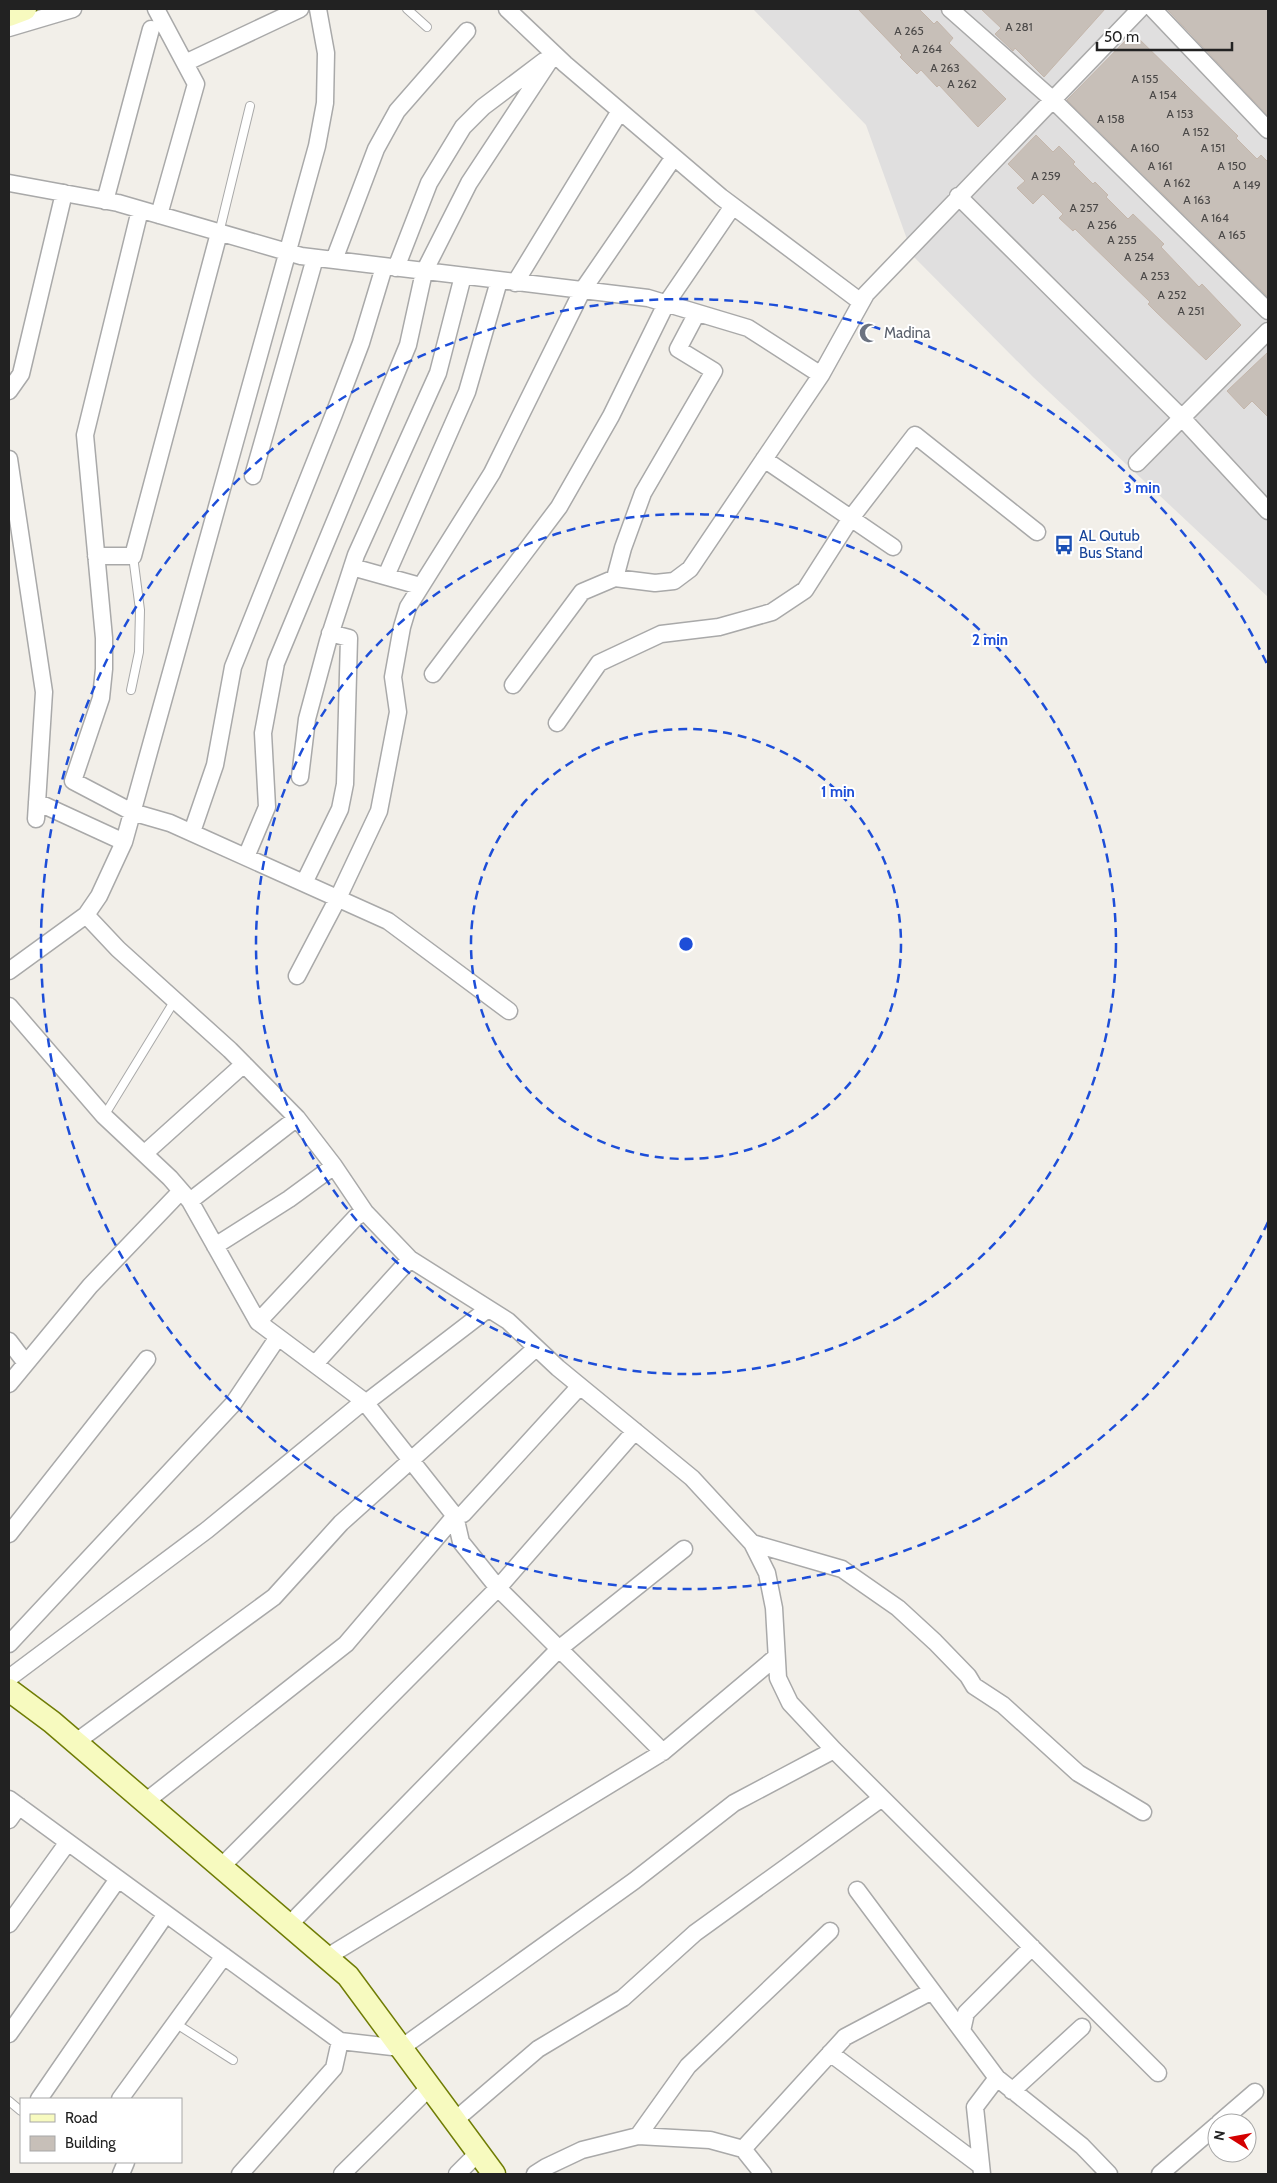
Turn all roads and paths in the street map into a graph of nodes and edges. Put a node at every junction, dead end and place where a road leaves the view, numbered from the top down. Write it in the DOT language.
graph roads {
  1 [pos="25,9"];
  2 [pos="73,9"];
  3 [pos="156,9"];
  4 [pos="300,9"];
  5 [pos="318,9"];
  6 [pos="407,9"];
  7 [pos="507,9"];
  8 [pos="950,9"];
  9 [pos="1140,9"];
  10 [pos="1153,9"];
  11 [pos="9,15"];
  12 [pos="426,27"];
  13 [pos="9,28"];
  14 [pos="151,29"];
  15 [pos="467,30"];
  16 [pos="554,54"];
  17 [pos="185,63"];
  18 [pos="1052,99"];
  19 [pos="250,106"];
  20 [pos="620,111"];
  21 [pos="1268,130"];
  22 [pos="674,157"];
  23 [pos="9,183"];
  24 [pos="64,193"];
  25 [pos="958,196"];
  26 [pos="106,201"];
  27 [pos="733,206"];
  28 [pos="140,210"];
  29 [pos="159,215"];
  30 [pos="219,232"];
  31 [pos="288,253"];
  32 [pos="316,258"];
  33 [pos="334,260"];
  34 [pos="390,267"];
  35 [pos="424,272"];
  36 [pos="463,276"];
  37 [pos="507,282"];
  38 [pos="582,291"];
  39 [pos="861,302"];
  40 [pos="666,304"];
  41 [pos="1268,312"];
  42 [pos="697,313"];
  43 [pos="1268,331"];
  44 [pos="821,375"];
  45 [pos="9,390"];
  46 [pos="1182,419"];
  47 [pos="9,459"];
  48 [pos="764,459"];
  49 [pos="1137,463"];
  50 [pos="253,476"];
  51 [pos="1268,511"];
  52 [pos="851,518"];
  53 [pos="1037,532"];
  54 [pos="893,547"];
  55 [pos="96,556"];
  56 [pos="132,556"];
  57 [pos="352,567"];
  58 [pos="386,576"];
  59 [pos="615,578"];
  60 [pos="420,586"];
  61 [pos="330,633"];
  62 [pos="433,674"];
  63 [pos="512,685"];
  64 [pos="131,690"];
  65 [pos="557,723"];
  66 [pos="300,777"];
  67 [pos="37,802"];
  68 [pos="132,812"];
  69 [pos="36,819"];
  70 [pos="192,832"];
  71 [pos="124,842"];
  72 [pos="246,857"];
  73 [pos="304,883"];
  74 [pos="338,898"];
  75 [pos="86,915"];
  76 [pos="9,971"];
  77 [pos="297,976"];
  78 [pos="175,1000"];
  79 [pos="9,1006"];
  80 [pos="509,1011"];
  81 [pos="244,1064"];
  82 [pos="104,1116"];
  83 [pos="297,1118"];
  84 [pos="144,1154"];
  85 [pos="334,1166"];
  86 [pos="186,1196"];
  87 [pos="365,1212"];
  88 [pos="215,1246"];
  89 [pos="410,1259"];
  90 [pos="488,1309"];
  91 [pos="258,1322"];
  92 [pos="278,1337"];
  93 [pos="9,1341"];
  94 [pos="536,1348"];
  95 [pos="147,1359"];
  96 [pos="25,1362"];
  97 [pos="315,1364"];
  98 [pos="9,1384"];
  99 [pos="580,1386"];
  100 [pos="368,1399"];
  101 [pos="635,1431"];
  102 [pos="411,1461"];
  103 [pos="459,1515"];
  104 [pos="9,1534"];
  105 [pos="752,1542"];
  106 [pos="684,1549"];
  107 [pos="498,1588"];
  108 [pos="9,1644"];
  109 [pos="560,1648"];
  110 [pos="776,1657"];
  111 [pos="9,1678"];
  112 [pos="9,1690"];
  113 [pos="76,1742"];
  114 [pos="834,1750"];
  115 [pos="663,1752"];
  116 [pos="882,1798"];
  117 [pos="14,1802"];
  118 [pos="145,1802"];
  119 [pos="1143,1812"];
  120 [pos="9,1820"];
  121 [pos="68,1842"];
  122 [pos="221,1867"];
  123 [pos="118,1879"];
  124 [pos="857,1890"];
  125 [pos="166,1914"];
  126 [pos="9,1924"];
  127 [pos="288,1925"];
  128 [pos="830,1931"];
  129 [pos="1032,1947"];
  130 [pos="224,1956"];
  131 [pos="327,1957"];
  132 [pos="932,1991"];
  133 [pos="175,2023"];
  134 [pos="1082,2026"];
  135 [pos="962,2032"];
  136 [pos="9,2034"];
  137 [pos="340,2041"];
  138 [pos="401,2048"];
  139 [pos="830,2053"];
  140 [pos="233,2060"];
  141 [pos="1158,2073"];
  142 [pos="997,2078"];
  143 [pos="430,2087"];
  144 [pos="1012,2091"];
  145 [pos="1255,2092"];
  146 [pos="40,2098"];
  147 [pos="121,2098"];
  148 [pos="9,2101"];
  149 [pos="20,2110"];
  150 [pos="1231,2113"];
  151 [pos="454,2121"];
  152 [pos="1207,2133"];
  153 [pos="638,2136"];
  154 [pos="743,2149"];
  155 [pos="478,2153"];
  156 [pos="982,2170"];
  157 [pos="240,2174"];
  158 [pos="342,2174"];
  159 [pos="457,2174"];
  160 [pos="494,2174"];
  161 [pos="535,2174"];
  162 [pos="763,2174"];
  163 [pos="1109,2174"];
  164 [pos="1160,2174"];
  1 -- 11 [label="street"];
  2 -- 13 [label="street"];
  3 -- 17 [label="street"];
  4 -- 17 [label="street"];
  5 -- 31 [label="street"];
  6 -- 12 [label="lane"];
  7 -- 16 [label="street"];
  8 -- 18 [label="street"];
  9 -- 18 [label="street"];
  10 -- 21 [label="street"];
  14 -- 26 [label="street"];
  15 -- 33 [label="street"];
  16 -- 20 [label="street"];
  16 -- 34 [label="street"];
  16 -- 35 [label="street"];
  17 -- 29 [label="street"];
  18 -- 25 [label="street"];
  18 -- 41 [label="street"];
  19 -- 30 [label="lane"];
  20 -- 22 [label="street"];
  20 -- 37 [label="street"];
  22 -- 27 [label="street"];
  22 -- 38 [label="street"];
  23 -- 24 [label="street"];
  24 -- 26 [label="street"];
  24 -- 45 [label="street"];
  25 -- 39 [label="street"];
  25 -- 46 [label="street"];
  26 -- 28 [label="street"];
  27 -- 39 [label="street"];
  27 -- 40 [label="street"];
  28 -- 29 [label="street"];
  28 -- 55 [label="street"];
  29 -- 30 [label="street"];
  30 -- 31 [label="street"];
  30 -- 56 [label="street"];
  31 -- 32 [label="street"];
  31 -- 68 [label="street"];
  32 -- 33 [label="street"];
  32 -- 50 [label="street"];
  33 -- 34 [label="street"];
  34 -- 35 [label="street"];
  34 -- 70 [label="street"];
  35 -- 36 [label="street"];
  35 -- 72 [label="street"];
  36 -- 37 [label="street"];
  36 -- 57 [label="street"];
  37 -- 38 [label="street"];
  37 -- 58 [label="street"];
  38 -- 40 [label="street"];
  38 -- 60 [label="street"];
  39 -- 44 [label="street"];
  40 -- 42 [label="street"];
  40 -- 62 [label="street"];
  42 -- 44 [label="street"];
  42 -- 59 [label="street"];
  43 -- 46 [label="street"];
  44 -- 48 [label="street"];
  46 -- 49 [label="street"];
  46 -- 51 [label="street"];
  47 -- 67 [label="street"];
  48 -- 52 [label="street"];
  48 -- 59 [label="street"];
  52 -- 53 [label="street"];
  52 -- 54 [label="street"];
  52 -- 65 [label="street"];
  55 -- 56 [label="street"];
  55 -- 68 [label="street"];
  56 -- 64 [label="lane"];
  57 -- 58 [label="street"];
  57 -- 61 [label="street"];
  58 -- 60 [label="street"];
  59 -- 63 [label="street"];
  60 -- 74 [label="street"];
  61 -- 66 [label="street"];
  61 -- 73 [label="street"];
  67 -- 69 [label="street"];
  67 -- 71 [label="street"];
  68 -- 70 [label="street"];
  68 -- 71 [label="street"];
  70 -- 72 [label="street"];
  71 -- 75 [label="street"];
  72 -- 73 [label="street"];
  73 -- 74 [label="street"];
  74 -- 77 [label="street"];
  74 -- 80 [label="street"];
  75 -- 76 [label="street"];
  75 -- 78 [label="street"];
  78 -- 81 [label="street"];
  78 -- 82 [label="lane"];
  79 -- 82 [label="street"];
  81 -- 83 [label="street"];
  81 -- 84 [label="street"];
  82 -- 84 [label="street"];
  83 -- 85 [label="street"];
  83 -- 86 [label="street"];
  84 -- 86 [label="street"];
  85 -- 87 [label="street"];
  85 -- 88 [label="street"];
  86 -- 88 [label="street"];
  86 -- 96 [label="street"];
  87 -- 89 [label="street"];
  87 -- 91 [label="street"];
  88 -- 91 [label="street"];
  89 -- 90 [label="street"];
  89 -- 97 [label="street"];
  90 -- 94 [label="street"];
  90 -- 100 [label="street"];
  91 -- 92 [label="street"];
  92 -- 97 [label="street"];
  92 -- 108 [label="street"];
  93 -- 96 [label="street"];
  94 -- 99 [label="street"];
  94 -- 102 [label="street"];
  95 -- 104 [label="street"];
  96 -- 98 [label="street"];
  97 -- 100 [label="street"];
  99 -- 101 [label="street"];
  99 -- 103 [label="street"];
  100 -- 102 [label="street"];
  100 -- 111 [label="street"];
  101 -- 105 [label="street"];
  101 -- 107 [label="street"];
  102 -- 103 [label="street"];
  102 -- 113 [label="street"];
  103 -- 107 [label="street"];
  103 -- 118 [label="street"];
  105 -- 110 [label="street"];
  105 -- 119 [label="street"];
  106 -- 109 [label="street"];
  107 -- 109 [label="street"];
  107 -- 122 [label="street"];
  109 -- 115 [label="street"];
  109 -- 127 [label="street"];
  110 -- 114 [label="street"];
  110 -- 115 [label="street"];
  112 -- 113 [label="street"];
  113 -- 118 [label="street"];
  114 -- 116 [label="street"];
  114 -- 138 [label="street"];
  115 -- 131 [label="street"];
  116 -- 129 [label="street"];
  116 -- 151 [label="street"];
  117 -- 120 [label="street"];
  117 -- 121 [label="street"];
  118 -- 122 [label="street"];
  121 -- 123 [label="street"];
  121 -- 126 [label="street"];
  122 -- 127 [label="street"];
  123 -- 125 [label="street"];
  123 -- 136 [label="street"];
  124 -- 132 [label="street"];
  125 -- 130 [label="street"];
  125 -- 146 [label="street"];
  127 -- 131 [label="street"];
  128 -- 153 [label="street"];
  129 -- 135 [label="street"];
  129 -- 141 [label="street"];
  130 -- 133 [label="street"];
  130 -- 137 [label="street"];
  131 -- 138 [label="street"];
  132 -- 135 [label="street"];
  132 -- 139 [label="street"];
  133 -- 140 [label="lane"];
  133 -- 147 [label="street"];
  134 -- 144 [label="street"];
  135 -- 142 [label="street"];
  137 -- 138 [label="street"];
  137 -- 157 [label="street"];
  138 -- 143 [label="street"];
  139 -- 154 [label="street"];
  139 -- 156 [label="street"];
  142 -- 144 [label="street"];
  142 -- 156 [label="street"];
  143 -- 151 [label="street"];
  143 -- 158 [label="street"];
  144 -- 163 [label="street"];
  145 -- 150 [label="street"];
  148 -- 149 [label="lane"];
  151 -- 155 [label="street"];
  152 -- 164 [label="street"];
  153 -- 154 [label="street"];
  153 -- 161 [label="street"];
  154 -- 162 [label="street"];
  155 -- 159 [label="street"];
  155 -- 160 [label="street"];
}
